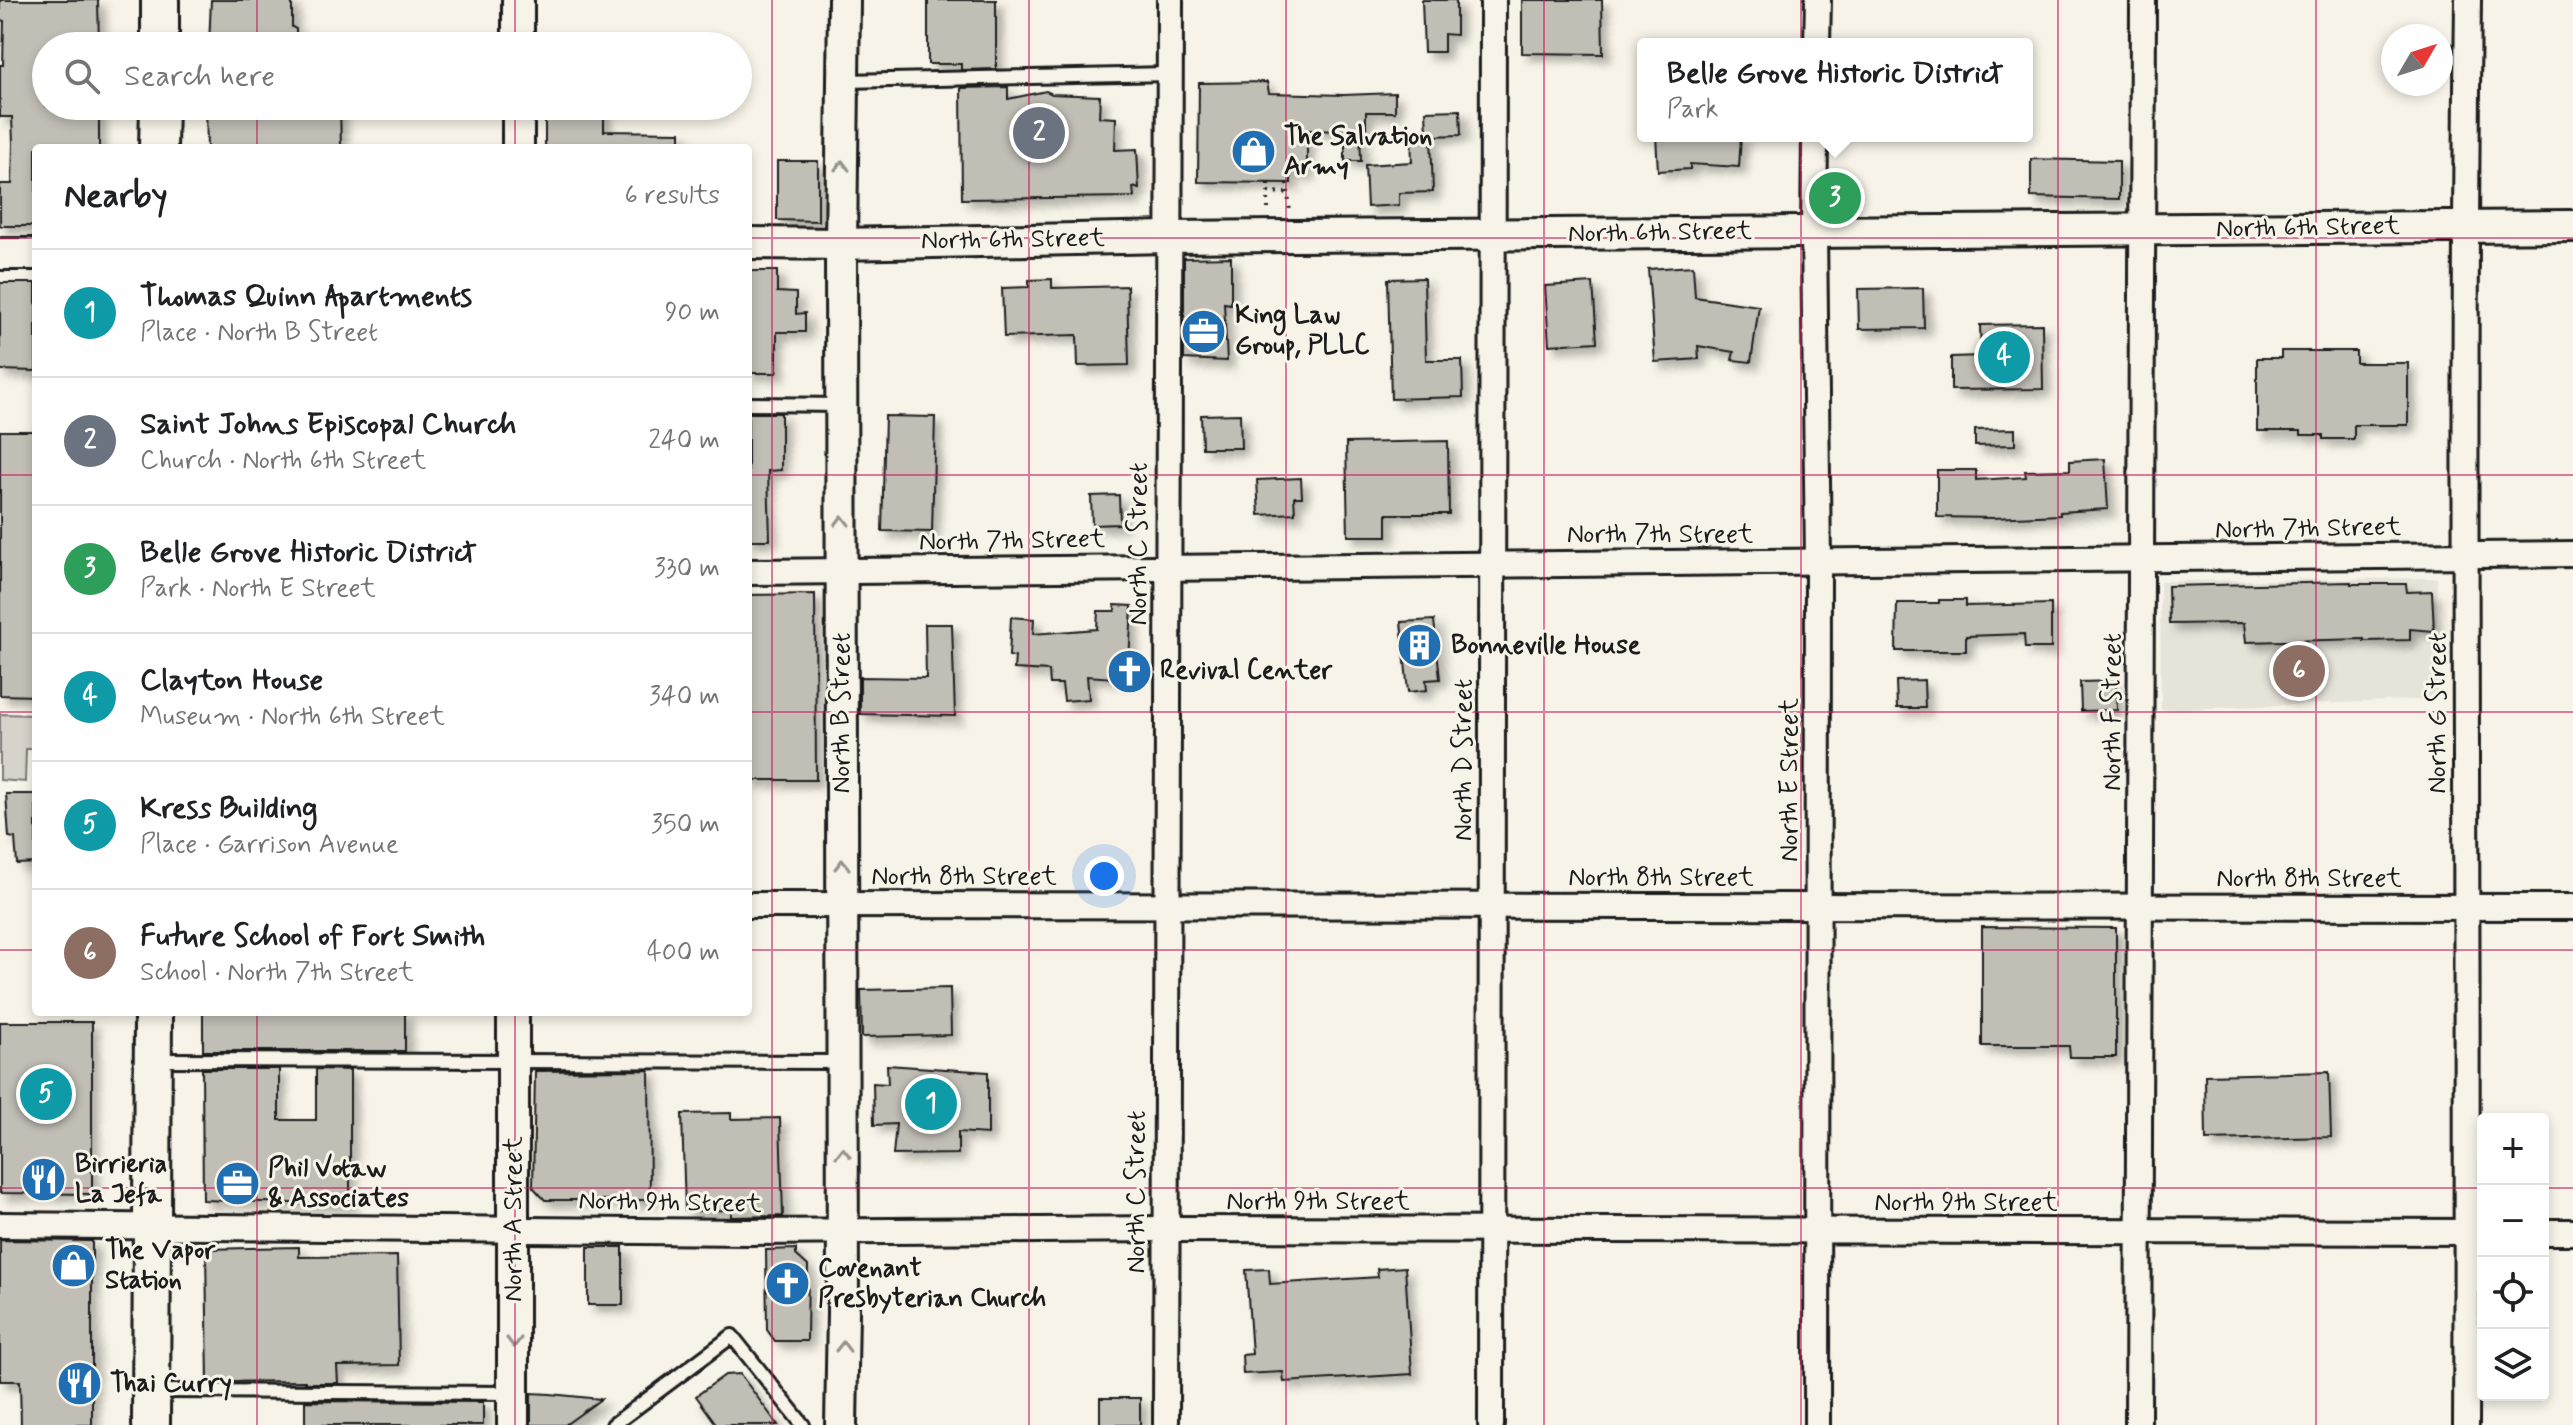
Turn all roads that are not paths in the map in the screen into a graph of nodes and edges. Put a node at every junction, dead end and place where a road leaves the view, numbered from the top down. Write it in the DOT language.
graph roads {
  1 [pos="160,0"];
  2 [pos="518,0"];
  3 [pos="844,0"];
  4 [pos="1170,0"];
  5 [pos="1493,0"];
  6 [pos="1818,0"];
  7 [pos="2143,0"];
  8 [pos="2468,0"];
  9 [pos="160,32"];
  10 [pos="518,32"];
  11 [pos="1817,38"];
  12 [pos="1169,74"];
  13 [pos="843,81"];
  14 [pos="159,120"];
  15 [pos="518,120"];
  16 [pos="1815,142"];
  17 [pos="158,144"];
  18 [pos="518,144"];
  19 [pos="2573,226"];
  20 [pos="2465,227"];
  21 [pos="2142,230"];
  22 [pos="1814,232"];
  23 [pos="1492,235"];
  24 [pos="1168,237"];
  25 [pos="752,243"];
  26 [pos="841,244"];
  27 [pos="0,254"];
  28 [pos="32,254"];
  29 [pos="752,404"];
  30 [pos="842,405"];
  31 [pos="2573,554"];
  32 [pos="2467,555"];
  33 [pos="2141,560"];
  34 [pos="1818,562"];
  35 [pos="1493,565"];
  36 [pos="1167,567"];
  37 [pos="842,571"];
  38 [pos="752,572"];
  39 [pos="1166,904"];
  40 [pos="752,905"];
  41 [pos="842,905"];
  42 [pos="1491,905"];
  43 [pos="1818,906"];
  44 [pos="2141,907"];
  45 [pos="2468,907"];
  46 [pos="2573,907"];
  47 [pos="153,1016"];
  48 [pos="513,1016"];
  49 [pos="152,1060"];
  50 [pos="513,1060"];
  51 [pos="843,1062"];
  52 [pos="0,1225"];
  53 [pos="152,1225"];
  54 [pos="514,1229"];
  55 [pos="1165,1229"];
  56 [pos="843,1231"];
  57 [pos="1490,1231"];
  58 [pos="1817,1231"];
  59 [pos="2140,1231"];
  60 [pos="2474,1232"];
  61 [pos="2549,1232"];
  62 [pos="2573,1232"];
  63 [pos="513,1393"];
  64 [pos="151,1408"];
  65 [pos="513,1425"];
  66 [pos="613,1425"];
  67 [pos="803,1425"];
  68 [pos="841,1425"];
  69 [pos="1166,1425"];
  70 [pos="1491,1425"];
  71 [pos="1817,1425"];
  72 [pos="2138,1425"];
  73 [pos="2466,1425"];
  1 -- 9 [label="main road"];
  2 -- 10 [label="street"];
  3 -- 13 [label="street, North B Street"];
  4 -- 12 [label="street, North C Street"];
  5 -- 23 [label="street, North D Street"];
  6 -- 11 [label="street"];
  7 -- 21 [label="street, North F Street"];
  8 -- 20 [label="street, North G Street"];
  12 -- 13 [label="lane"];
  12 -- 24 [label="street, North C Street"];
  26 -- 13 [label="street, North B Street, one-way"];
  14 -- 17 [label="main road"];
  15 -- 18 [label="street"];
  16 -- 22 [label="street, North E Street"];
  19 -- 20 [label="street, North 6th Street"];
  20 -- 21 [label="street, North 6th Street"];
  20 -- 32 [label="street, North G Street"];
  21 -- 22 [label="street, North 6th Street"];
  21 -- 33 [label="street, North F Street"];
  22 -- 23 [label="street, North 6th Street"];
  22 -- 34 [label="street, North E Street"];
  23 -- 24 [label="street, North 6th Street"];
  23 -- 35 [label="street, North D Street"];
  24 -- 26 [label="street, North 6th Street"];
  24 -- 36 [label="street, North C Street"];
  25 -- 26 [label="street, North 6th Street"];
  26 -- 30 [label="street, North B Street"];
  27 -- 28 [label="street"];
  29 -- 30 [label="lane"];
  37 -- 30 [label="street, North B Street, one-way"];
  31 -- 32 [label="street, North 7th Street"];
  32 -- 33 [label="street, North 7th Street"];
  32 -- 45 [label="street, North G Street"];
  33 -- 34 [label="street, North 7th Street"];
  33 -- 44 [label="street, North F Street"];
  34 -- 35 [label="street, North 7th Street"];
  34 -- 43 [label="street, North E Street"];
  35 -- 36 [label="street, North 7th Street"];
  35 -- 42 [label="street, North D Street"];
  36 -- 37 [label="street, North 7th Street"];
  36 -- 39 [label="street, North C Street"];
  37 -- 38 [label="street, North 7th Street"];
  41 -- 37 [label="street, North B Street, one-way"];
  39 -- 41 [label="street, North 8th Street"];
  39 -- 42 [label="street, North 8th Street"];
  39 -- 55 [label="street, North C Street"];
  40 -- 41 [label="street, North 8th Street"];
  41 -- 51 [label="street, North B Street"];
  42 -- 43 [label="street, North 8th Street"];
  42 -- 57 [label="street, North D Street"];
  43 -- 44 [label="street, North 8th Street"];
  43 -- 58 [label="street, North E Street"];
  44 -- 45 [label="street, North 8th Street"];
  44 -- 59 [label="street, North F Street"];
  45 -- 46 [label="street, North 8th Street"];
  45 -- 60 [label="street, North G Street"];
  47 -- 49 [label="main road"];
  48 -- 50 [label="street, North A Street"];
  49 -- 50 [label="lane"];
  49 -- 53 [label="main road"];
  50 -- 51 [label="lane"];
  50 -- 54 [label="street, North A Street"];
  56 -- 51 [label="street, North B Street, one-way"];
  52 -- 53 [label="street, North 9th Street"];
  53 -- 54 [label="street, North 9th Street"];
  53 -- 64 [label="main road"];
  54 -- 56 [label="street, North 9th Street"];
  54 -- 63 [label="street, North A Street, one-way"];
  55 -- 56 [label="street, North 9th Street"];
  55 -- 57 [label="street, North 9th Street"];
  55 -- 69 [label="street, North C Street"];
  68 -- 56 [label="street, North B Street, one-way"];
  57 -- 58 [label="street, North 9th Street"];
  57 -- 70 [label="street, North D Street"];
  58 -- 59 [label="street, North 9th Street"];
  58 -- 71 [label="street, North E Street"];
  59 -- 60 [label="street, North 9th Street"];
  59 -- 72 [label="street, North F Street"];
  60 -- 73 [label="street, North G Street"];
  61 -- 62 [label="street"];
  63 -- 64 [label="lane"];
  63 -- 65 [label="street, North A Street"];
  66 -- 67 [label="lane"];
}
